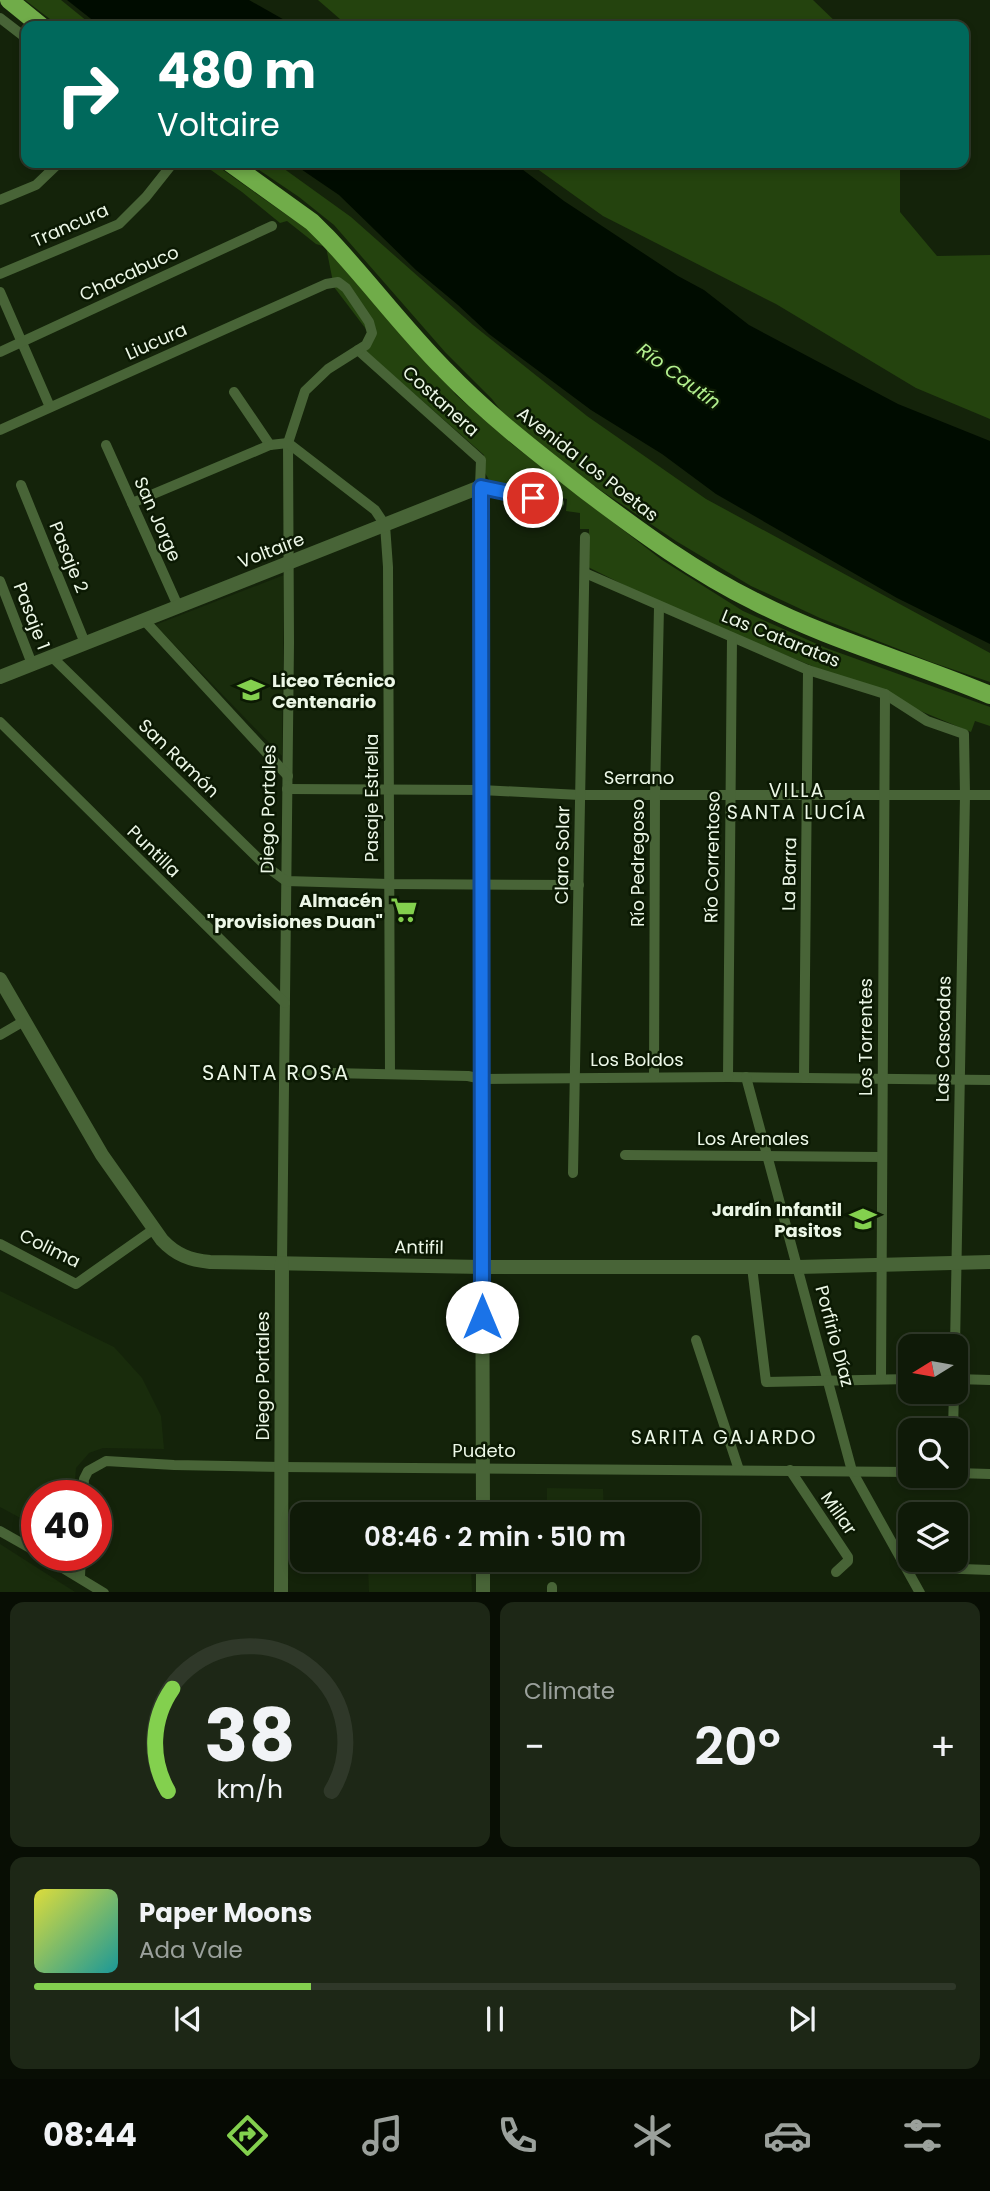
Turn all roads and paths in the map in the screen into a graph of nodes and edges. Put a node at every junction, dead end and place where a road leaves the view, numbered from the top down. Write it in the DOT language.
graph roads {
  1 [pos="9,0"];
  2 [pos="0,18"];
  3 [pos="35,21"];
  4 [pos="21,34"];
  5 [pos="54,168"];
  6 [pos="169,168"];
  7 [pos="237,168"];
  8 [pos="0,200"];
  9 [pos="272,226"];
  10 [pos="0,274"];
  11 [pos="0,292"];
  12 [pos="22,341"];
  13 [pos="358,350"];
  14 [pos="0,352"];
  15 [pos="234,392"];
  16 [pos="50,407"];
  17 [pos="0,430"];
  18 [pos="288,443"];
  19 [pos="106,445"];
  20 [pos="270,445"];
  21 [pos="21,485"];
  22 [pos="481,487"];
  23 [pos="132,503"];
  24 [pos="559,503"];
  25 [pos="385,525"];
  26 [pos="585,537"];
  27 [pos="289,563"];
  28 [pos="585,573"];
  29 [pos="0,581"];
  30 [pos="178,606"];
  31 [pos="659,607"];
  32 [pos="144,620"];
  33 [pos="732,638"];
  34 [pos="85,643"];
  35 [pos="51,656"];
  36 [pos="32,664"];
  37 [pos="808,670"];
  38 [pos="0,677"];
  39 [pos="885,694"];
  40 [pos="990,695"];
  41 [pos="0,722"];
  42 [pos="964,734"];
  43 [pos="288,776"];
  44 [pos="287,789"];
  45 [pos="388,790"];
  46 [pos="481,790"];
  47 [pos="580,794"];
  48 [pos="807,794"];
  49 [pos="990,794"];
  50 [pos="655,795"];
  51 [pos="730,795"];
  52 [pos="884,795"];
  53 [pos="965,795"];
  54 [pos="286,881"];
  55 [pos="389,884"];
  56 [pos="482,885"];
  57 [pos="579,885"];
  58 [pos="0,979"];
  59 [pos="285,1003"];
  60 [pos="24,1021"];
  61 [pos="0,1035"];
  62 [pos="285,1072"];
  63 [pos="390,1074"];
  64 [pos="574,1077"];
  65 [pos="654,1077"];
  66 [pos="728,1077"];
  67 [pos="746,1077"];
  68 [pos="804,1078"];
  69 [pos="482,1079"];
  70 [pos="882,1079"];
  71 [pos="959,1080"];
  72 [pos="990,1080"];
  73 [pos="625,1155"];
  74 [pos="768,1155"];
  75 [pos="881,1157"];
  76 [pos="573,1173"];
  77 [pos="154,1229"];
  78 [pos="0,1244"];
  79 [pos="958,1262"];
  80 [pos="990,1262"];
  81 [pos="282,1263"];
  82 [pos="881,1263"];
  83 [pos="482,1267"];
  84 [pos="752,1267"];
  85 [pos="799,1267"];
  86 [pos="955,1334"];
  87 [pos="696,1339"];
  88 [pos="828,1379"];
  89 [pos="881,1379"];
  90 [pos="898,1379"];
  91 [pos="968,1380"];
  92 [pos="990,1380"];
  93 [pos="282,1467"];
  94 [pos="482,1468"];
  95 [pos="739,1470"];
  96 [pos="790,1470"];
  97 [pos="852,1471"];
  98 [pos="898,1472"];
  99 [pos="968,1473"];
  100 [pos="990,1474"];
  101 [pos="84,1480"];
  102 [pos="483,1502"];
  103 [pos="0,1531"];
  104 [pos="21,1543"];
  105 [pos="898,1553"];
  106 [pos="968,1569"];
  107 [pos="990,1570"];
  108 [pos="71,1571"];
  109 [pos="80,1571"];
  110 [pos="483,1572"];
  111 [pos="836,1572"];
  112 [pos="909,1572"];
  113 [pos="80,1576"];
  114 [pos="104,1592"];
  115 [pos="281,1592"];
  116 [pos="483,1592"];
  117 [pos="920,1592"];
  1 -- 3 [label="main road"];
  2 -- 4 [label="street"];
  5 -- 8 [label="street"];
  6 -- 10 [label="street, Trancura"];
  7 -- 40 [label="main road, Avenida Los Poetas"];
  9 -- 12 [label="street, Chacabuco"];
  11 -- 12 [label="street"];
  12 -- 14 [label="street, Chacabuco"];
  12 -- 16 [label="street"];
  13 -- 16 [label="street, Liucura"];
  13 -- 18 [label="street, Diego Portales"];
  13 -- 22 [label="street, Costanera"];
  15 -- 20 [label="street"];
  16 -- 17 [label="street, Liucura"];
  18 -- 20 [label="street"];
  18 -- 25 [label="street"];
  18 -- 27 [label="street, Diego Portales"];
  19 -- 23 [label="street, San Jorge"];
  20 -- 23 [label="street"];
  21 -- 34 [label="street, Pasaje 2"];
  22 -- 24 [label="street"];
  22 -- 25 [label="street, Voltaire"];
  22 -- 46 [label="street"];
  23 -- 30 [label="street, San Jorge"];
  25 -- 27 [label="street, Voltaire"];
  25 -- 45 [label="street, Pasaje Estrella"];
  26 -- 28 [label="street, Claro Solar"];
  27 -- 30 [label="street, Voltaire"];
  27 -- 43 [label="street, Diego Portales"];
  28 -- 31 [label="street, Las Cataratas"];
  28 -- 47 [label="street, Claro Solar"];
  29 -- 36 [label="street, Pasaje 1"];
  30 -- 32 [label="street, Voltaire"];
  31 -- 33 [label="street, Las Cataratas"];
  31 -- 50 [label="street, Río Pedregoso"];
  32 -- 34 [label="street, Voltaire"];
  32 -- 43 [label="street"];
  33 -- 37 [label="street, Las Cataratas"];
  33 -- 51 [label="street, Río Correntoso"];
  34 -- 35 [label="street, Voltaire"];
  35 -- 36 [label="street, Voltaire"];
  35 -- 54 [label="street, San Ramón"];
  36 -- 38 [label="street, Voltaire"];
  37 -- 39 [label="street, Las Cataratas"];
  37 -- 48 [label="street, La Barra"];
  39 -- 42 [label="street, Las Cataratas"];
  39 -- 52 [label="street, Los Torrentes"];
  41 -- 59 [label="street, Puntilla"];
  42 -- 53 [label="street, Las Cascadas"];
  43 -- 44 [label="street, Diego Portales"];
  44 -- 45 [label="street, Serrano"];
  44 -- 54 [label="street, Diego Portales"];
  45 -- 46 [label="street, Serrano"];
  45 -- 55 [label="street, Pasaje Estrella"];
  46 -- 47 [label="street, Serrano"];
  46 -- 56 [label="street"];
  47 -- 50 [label="street, Serrano"];
  47 -- 57 [label="street, Claro Solar"];
  48 -- 51 [label="street, Serrano"];
  48 -- 52 [label="street, Serrano"];
  48 -- 68 [label="street, La Barra"];
  49 -- 53 [label="street, Serrano"];
  50 -- 51 [label="street, Serrano"];
  50 -- 65 [label="street, Río Pedregoso"];
  51 -- 66 [label="street, Río Correntoso"];
  52 -- 53 [label="street, Serrano"];
  52 -- 70 [label="street, Los Torrentes"];
  53 -- 71 [label="street, Las Cascadas"];
  54 -- 55 [label="street"];
  54 -- 59 [label="street, Diego Portales"];
  55 -- 56 [label="street"];
  55 -- 63 [label="street, Pasaje Estrella"];
  56 -- 57 [label="street"];
  56 -- 69 [label="street"];
  57 -- 64 [label="street, Claro Solar"];
  58 -- 60 [label="street, Antifil"];
  59 -- 62 [label="street, Diego Portales"];
  60 -- 61 [label="street"];
  60 -- 77 [label="street, Antifil"];
  62 -- 63 [label="street, Los Boldos"];
  62 -- 81 [label="street, Diego Portales"];
  63 -- 69 [label="street, Los Boldos"];
  64 -- 65 [label="street, Los Boldos"];
  64 -- 69 [label="street, Los Boldos"];
  64 -- 76 [label="street, Claro Solar"];
  65 -- 66 [label="street, Los Boldos"];
  66 -- 67 [label="street, Los Boldos"];
  67 -- 68 [label="street, Los Boldos"];
  67 -- 74 [label="street, Porfirio Díaz"];
  68 -- 70 [label="street, Los Boldos"];
  69 -- 83 [label="street"];
  70 -- 71 [label="street, Los Boldos"];
  70 -- 75 [label="street, Los Torrentes"];
  71 -- 72 [label="street, Los Boldos"];
  71 -- 79 [label="street, Las Cascadas"];
  73 -- 74 [label="street, Los Arenales"];
  74 -- 75 [label="street, Los Arenales"];
  74 -- 85 [label="street, Porfirio Díaz"];
  75 -- 82 [label="street, Los Torrentes"];
  77 -- 78 [label="street, Colima"];
  77 -- 81 [label="street, Antifil"];
  79 -- 80 [label="street, Antifil"];
  79 -- 82 [label="street, Antifil"];
  79 -- 86 [label="street, Las Cascadas"];
  81 -- 83 [label="street, Antifil"];
  81 -- 93 [label="street, Diego Portales"];
  82 -- 85 [label="street, Antifil"];
  82 -- 89 [label="street, Los Torrentes"];
  83 -- 84 [label="street, Antifil"];
  83 -- 94 [label="street"];
  84 -- 85 [label="street, Antifil"];
  84 -- 88 [label="street"];
  85 -- 88 [label="street, Porfirio Díaz"];
  87 -- 95 [label="street"];
  88 -- 89 [label="street"];
  88 -- 97 [label="street, Porfirio Díaz"];
  89 -- 90 [label="street"];
  91 -- 92 [label="street"];
  93 -- 94 [label="street, Pudeto"];
  93 -- 101 [label="street, Pudeto"];
  93 -- 115 [label="street, Diego Portales"];
  94 -- 95 [label="street, Pudeto"];
  94 -- 102 [label="street"];
  95 -- 96 [label="street, Pudeto"];
  96 -- 97 [label="street, Pudeto"];
  96 -- 111 [label="street, Millar"];
  97 -- 98 [label="street, Pudeto"];
  97 -- 105 [label="street, Porfirio Díaz"];
  99 -- 100 [label="street"];
  103 -- 104 [label="street"];
  106 -- 107 [label="street"];
  108 -- 113 [label="street"];
  109 -- 113 [label="street"];
  110 -- 116 [label="street"];
  112 -- 117 [label="street, Porfirio Díaz"];
  113 -- 114 [label="street"];
}
